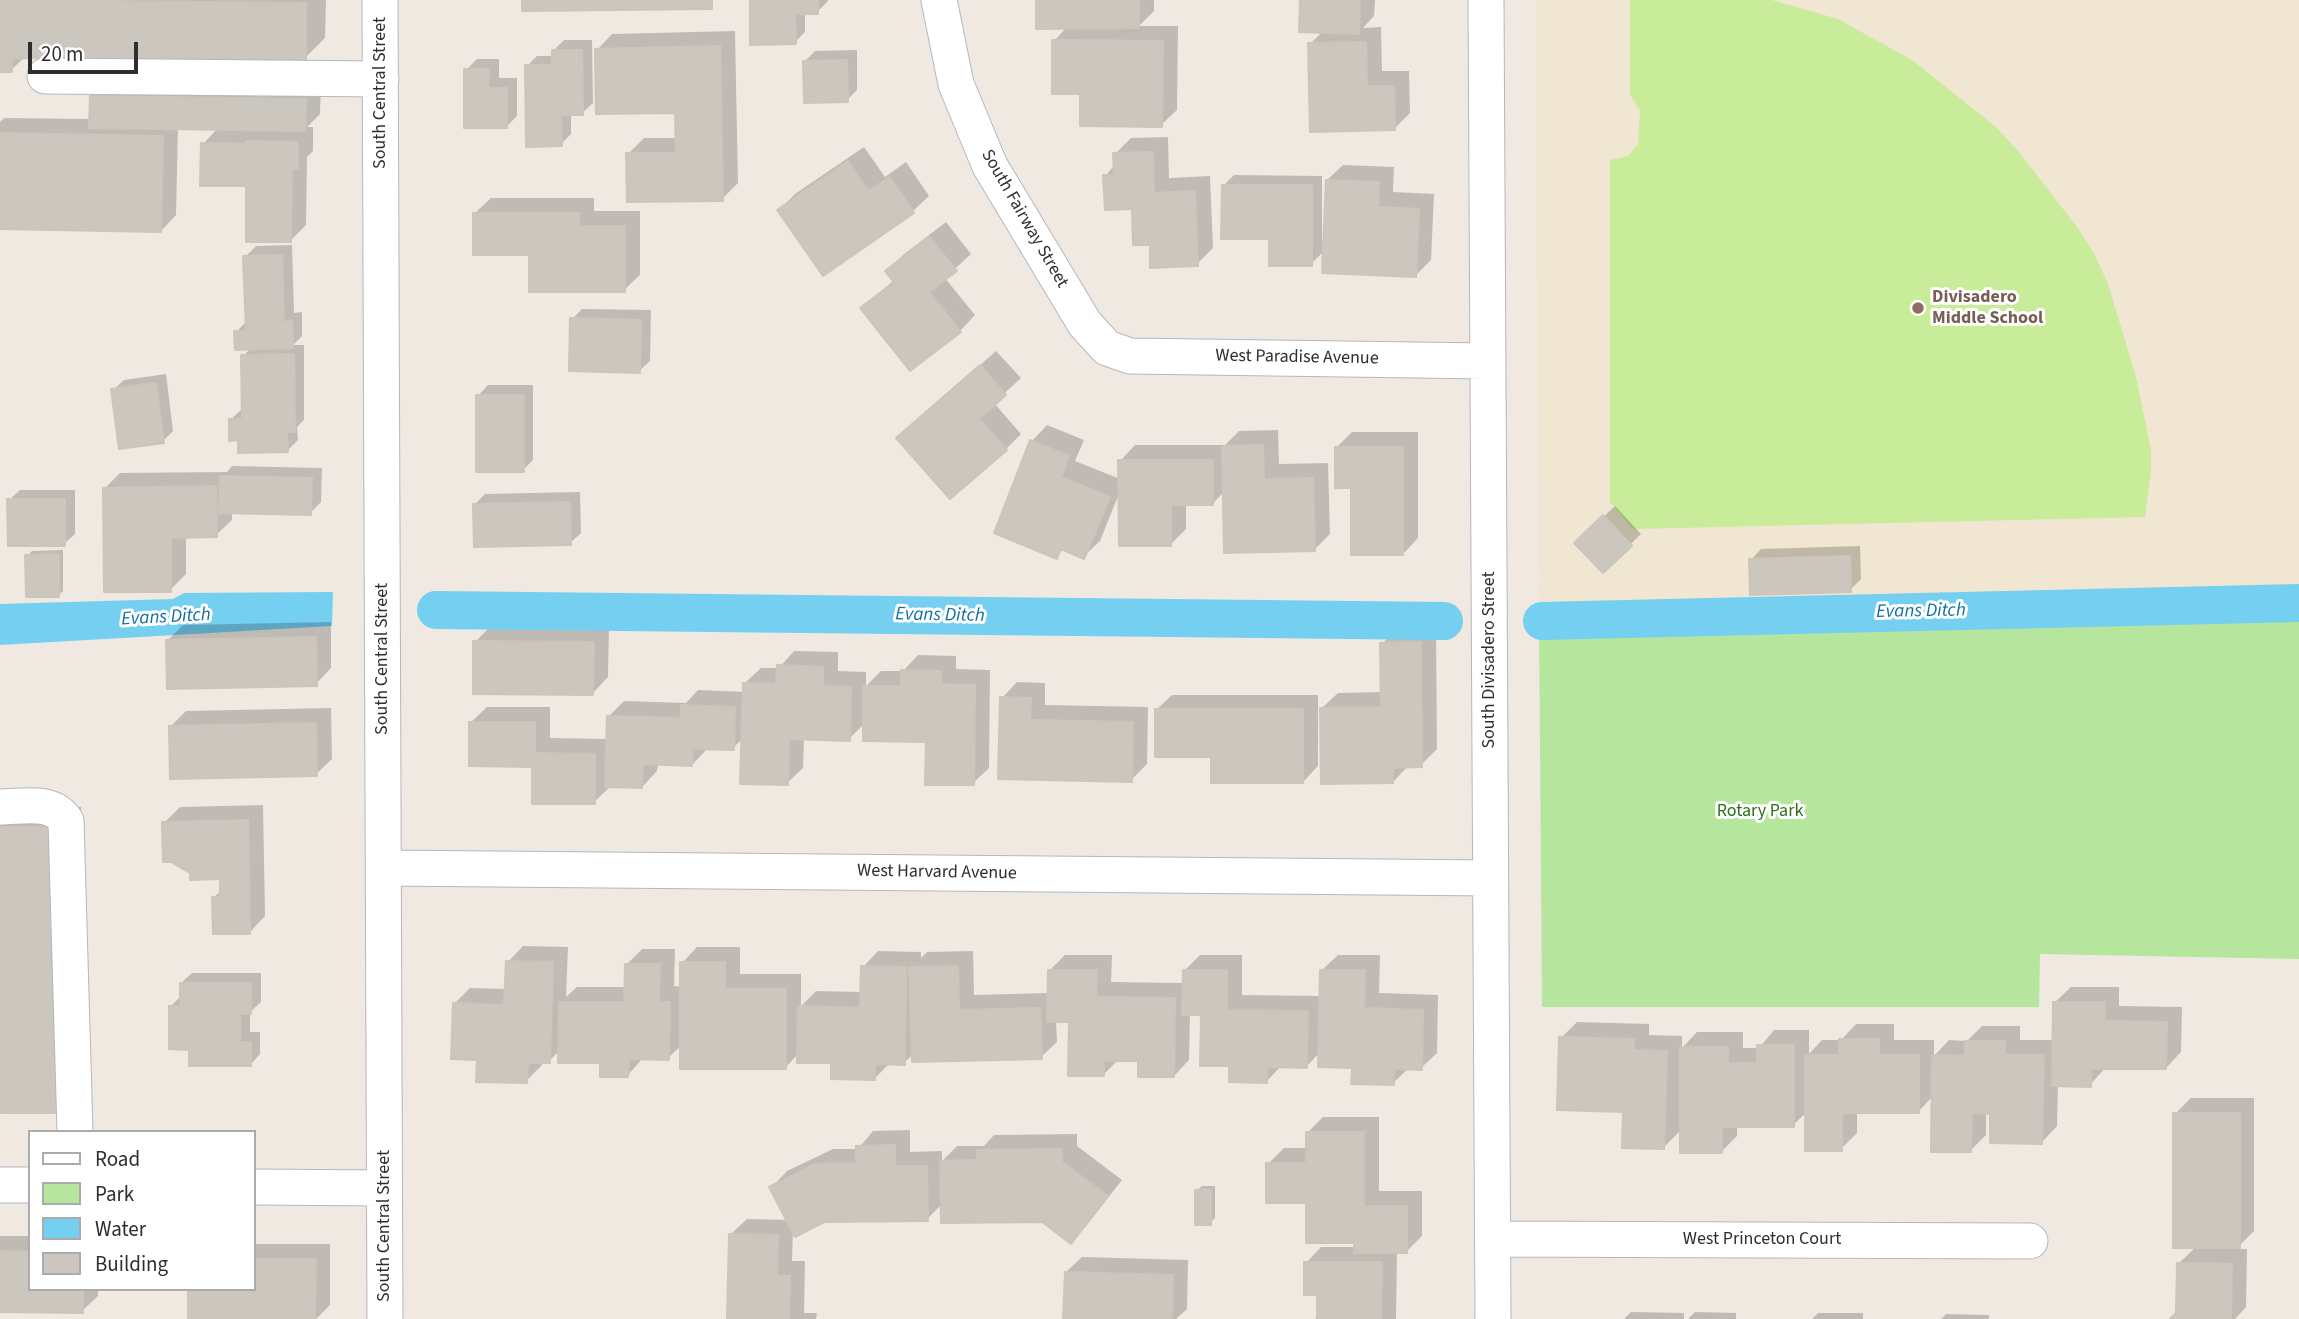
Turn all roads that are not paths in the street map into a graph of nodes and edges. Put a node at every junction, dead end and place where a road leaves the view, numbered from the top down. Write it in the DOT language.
graph roads {
  1 [pos="380,0"];
  2 [pos="939,0"];
  3 [pos="1486,0"];
  4 [pos="45,76"];
  5 [pos="381,79"];
  6 [pos="1107,348"];
  7 [pos="1488,361"];
  8 [pos="0,807"];
  9 [pos="384,868"];
  10 [pos="1490,878"];
  11 [pos="75,1130"];
  12 [pos="0,1185"];
  13 [pos="28,1185"];
  14 [pos="256,1187"];
  15 [pos="384,1188"];
  16 [pos="1493,1239"];
  17 [pos="2030,1241"];
  18 [pos="385,1319"];
  19 [pos="1493,1319"];
  1 -- 5 [label="street, South Central Street"];
  2 -- 6 [label="street, South Fairway Street"];
  3 -- 7 [label="street, South Divisadero Street"];
  4 -- 5 [label="street"];
  5 -- 9 [label="street, South Central Street"];
  6 -- 7 [label="street, West Paradise Avenue"];
  7 -- 10 [label="street, South Divisadero Street"];
  8 -- 11 [label="street"];
  9 -- 10 [label="street, West Harvard Avenue"];
  9 -- 15 [label="street, South Central Street"];
  10 -- 16 [label="street, South Divisadero Street"];
  12 -- 13 [label="street"];
  14 -- 15 [label="street"];
  15 -- 18 [label="street, South Central Street"];
  16 -- 17 [label="street, West Princeton Court"];
  16 -- 19 [label="street, South Divisadero Street"];
}
